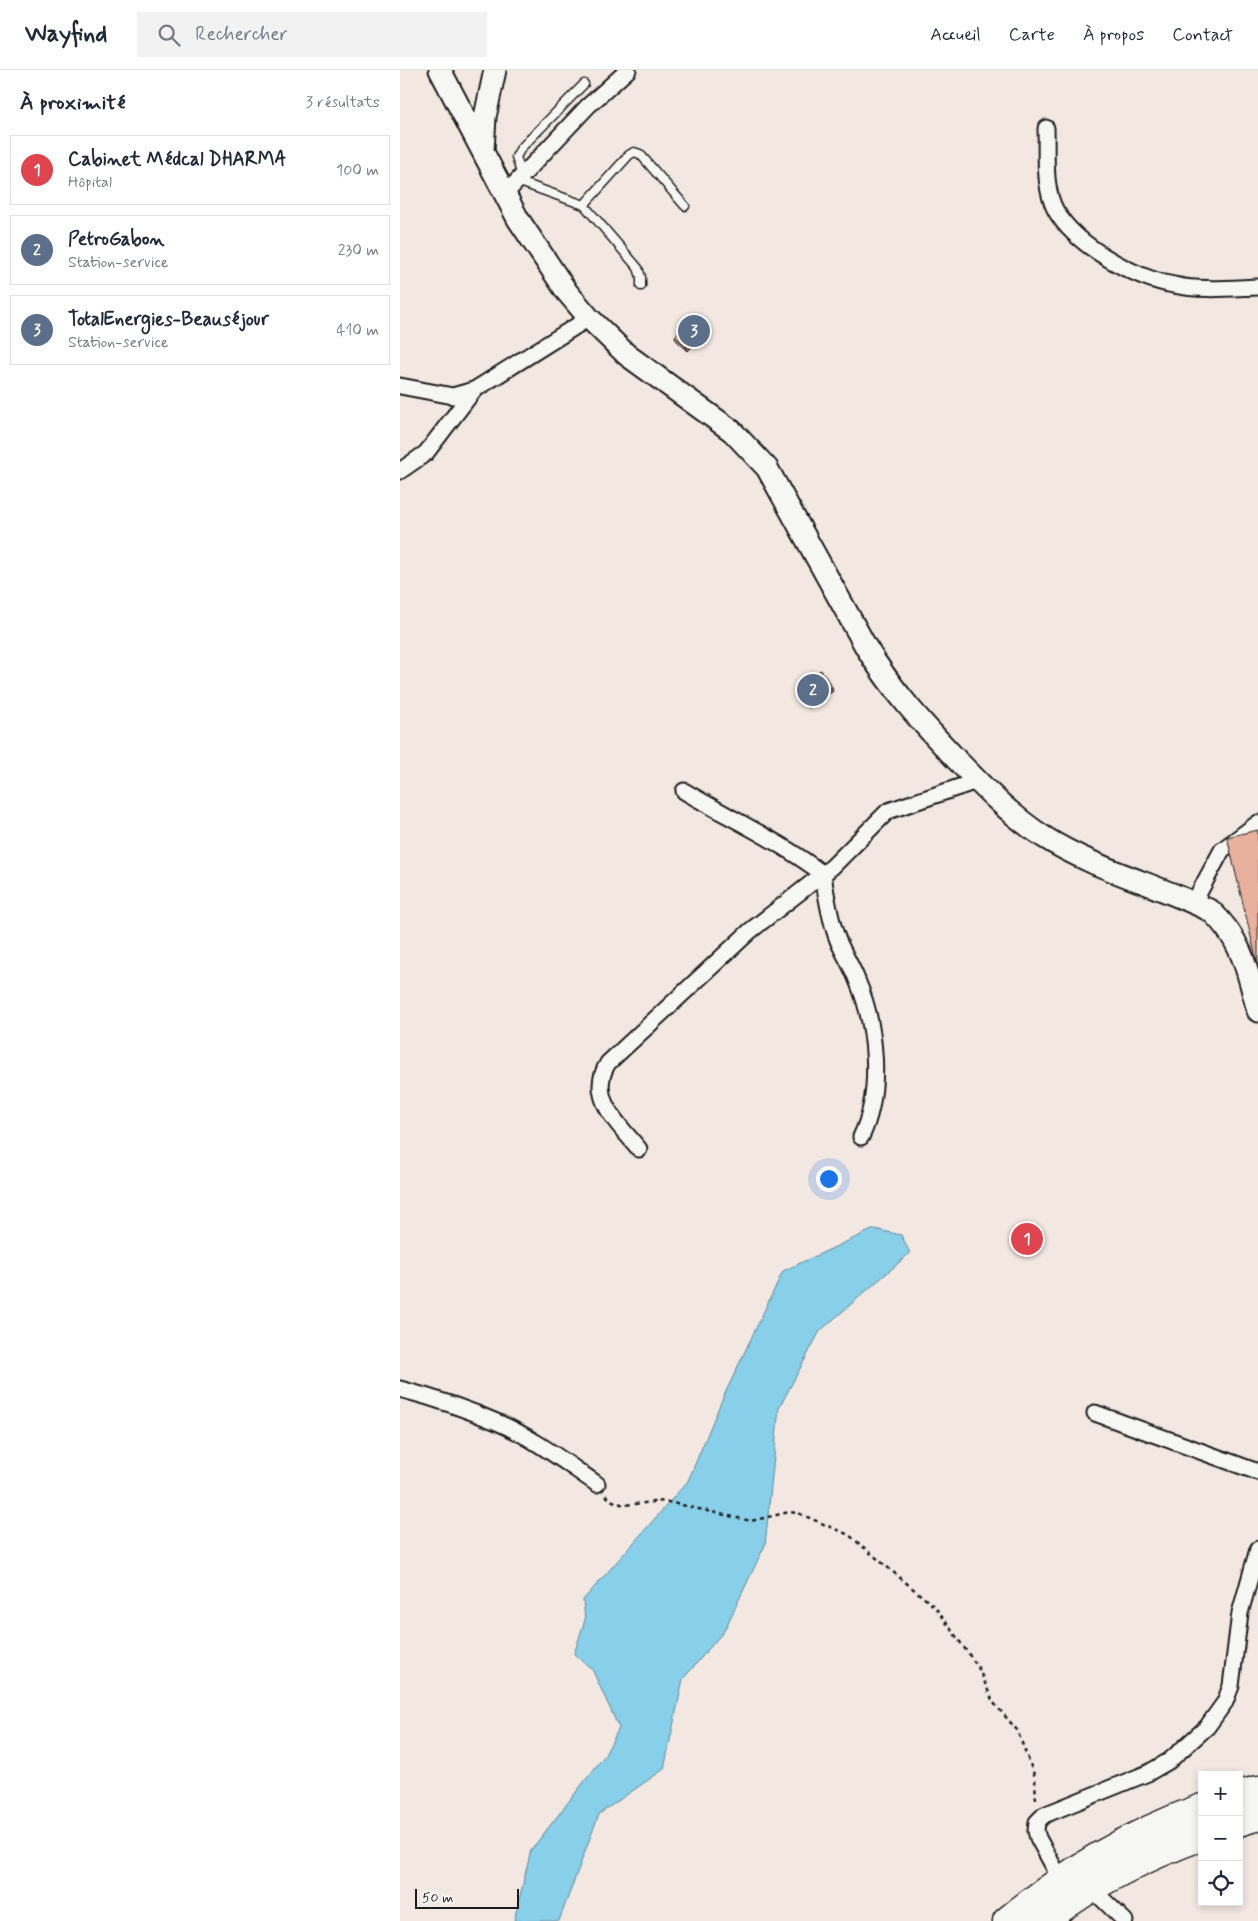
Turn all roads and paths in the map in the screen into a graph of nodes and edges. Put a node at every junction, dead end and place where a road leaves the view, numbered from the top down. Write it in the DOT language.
graph roads {
  1 [pos="628,70"];
  2 [pos="494,77"];
  3 [pos="445,79"];
  4 [pos="584,84"];
  5 [pos="1046,128"];
  6 [pos="483,154"];
  7 [pos="514,184"];
  8 [pos="584,205"];
  9 [pos="685,206"];
  10 [pos="641,286"];
  11 [pos="1258,287"];
  12 [pos="589,318"];
  13 [pos="400,386"];
  14 [pos="474,390"];
  15 [pos="400,471"];
  16 [pos="977,781"];
  17 [pos="684,790"];
  18 [pos="1258,823"];
  19 [pos="823,874"];
  20 [pos="1194,902"];
  21 [pos="1258,1011"];
  22 [pos="861,1137"];
  23 [pos="639,1148"];
  24 [pos="400,1389"];
  25 [pos="1095,1413"];
  26 [pos="1258,1472"];
  27 [pos="597,1484"];
  28 [pos="1258,1549"];
  29 [pos="1258,1790"];
  30 [pos="1243,1794"];
  31 [pos="1198,1810"];
  32 [pos="1258,1816"];
  33 [pos="1243,1821"];
  34 [pos="1037,1822"];
  35 [pos="1198,1837"];
  36 [pos="1061,1880"];
  37 [pos="1090,1887"];
  38 [pos="1007,1921"];
  39 [pos="1044,1921"];
  40 [pos="1124,1921"];
  1 -- 7 [label="street"];
  2 -- 3 [label="main road"];
  2 -- 6 [label="main road"];
  3 -- 6 [label="main road"];
  4 -- 7 [label="lane"];
  5 -- 11 [label="street"];
  6 -- 7 [label="main road"];
  7 -- 8 [label="lane"];
  7 -- 12 [label="main road"];
  8 -- 9 [label="lane"];
  8 -- 10 [label="lane"];
  12 -- 14 [label="street"];
  12 -- 16 [label="main road"];
  13 -- 14 [label="street"];
  14 -- 15 [label="street"];
  16 -- 19 [label="street"];
  16 -- 20 [label="main road"];
  17 -- 19 [label="street"];
  18 -- 20 [label="street"];
  19 -- 22 [label="street"];
  19 -- 23 [label="street"];
  20 -- 21 [label="main road"];
  24 -- 27 [label="street"];
  25 -- 26 [label="street"];
  27 -- 34 [label="path"];
  28 -- 34 [label="street"];
  29 -- 30 [label="highway"];
  31 -- 36 [label="highway"];
  32 -- 33 [label="highway"];
  34 -- 36 [label="street"];
  35 -- 37 [label="highway"];
  36 -- 38 [label="highway"];
  37 -- 39 [label="highway"];
  37 -- 40 [label="street"];
}
